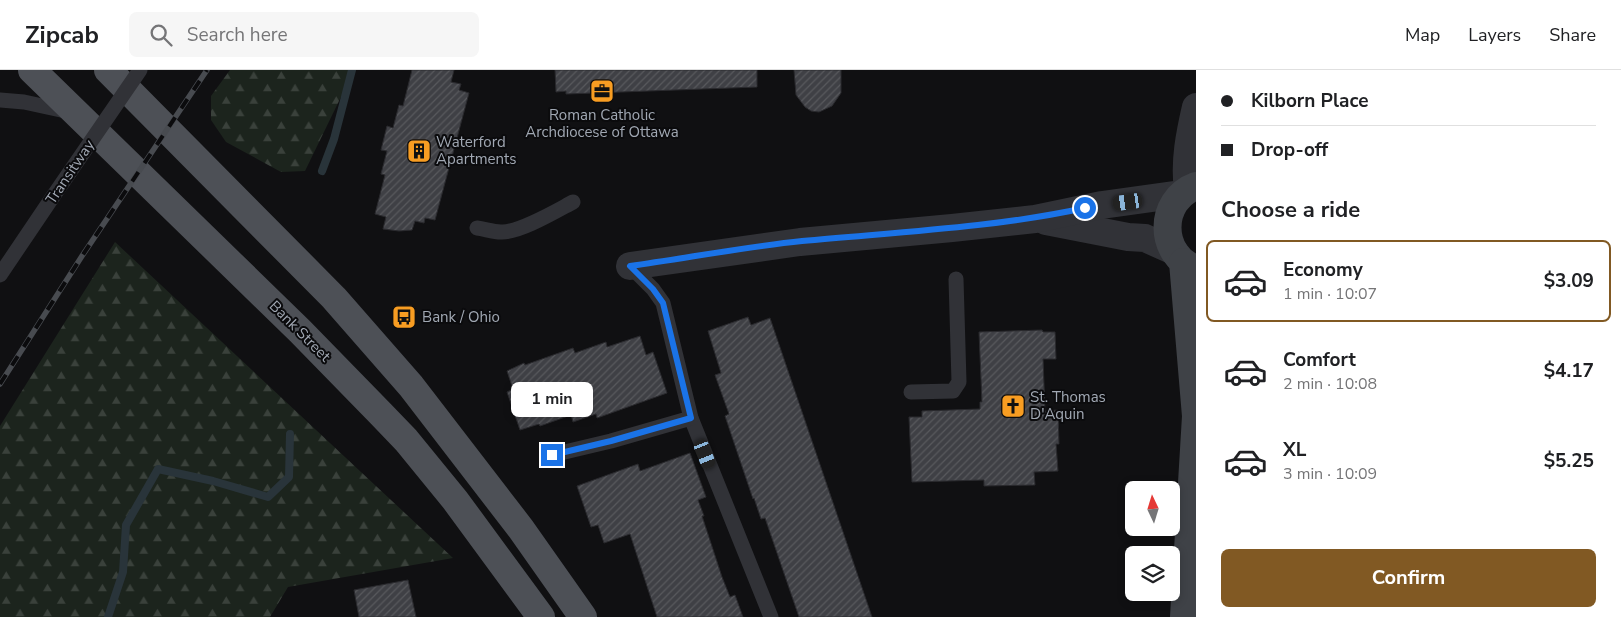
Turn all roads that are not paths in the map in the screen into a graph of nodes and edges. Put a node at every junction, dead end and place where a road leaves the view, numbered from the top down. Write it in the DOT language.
graph roads {
  1 [pos="32,70"];
  2 [pos="108,70"];
  3 [pos="140,70"];
  4 [pos="0,100"];
  5 [pos="1196,107"];
  6 [pos="78,114"];
  7 [pos="1188,190"];
  8 [pos="573,202"];
  9 [pos="1035,219"];
  10 [pos="477,228"];
  11 [pos="1184,261"];
  12 [pos="630,266"];
  13 [pos="0,275"];
  14 [pos="956,279"];
  15 [pos="911,392"];
  16 [pos="1196,415"];
  17 [pos="691,418"];
  18 [pos="552,455"];
  19 [pos="541,617"];
  20 [pos="583,617"];
  21 [pos="771,617"];
  22 [pos="1184,617"];
  1 -- 6 [label="main road, Bank Street"];
  2 -- 20 [label="main road"];
  3 -- 13 [label="lane, Transitway, bridge"];
  4 -- 6 [label="lane"];
  5 -- 7 [label="street"];
  6 -- 19 [label="main road, Bank Street"];
  7 -- 9 [label="street"];
  7 -- 11 [label="street"];
  8 -- 10 [label="lane"];
  9 -- 11 [label="street"];
  9 -- 12 [label="street"];
  11 -- 16 [label="street"];
  12 -- 17 [label="lane"];
  14 -- 15 [label="lane"];
  16 -- 22 [label="street"];
  17 -- 18 [label="lane"];
  17 -- 21 [label="lane"];
}
